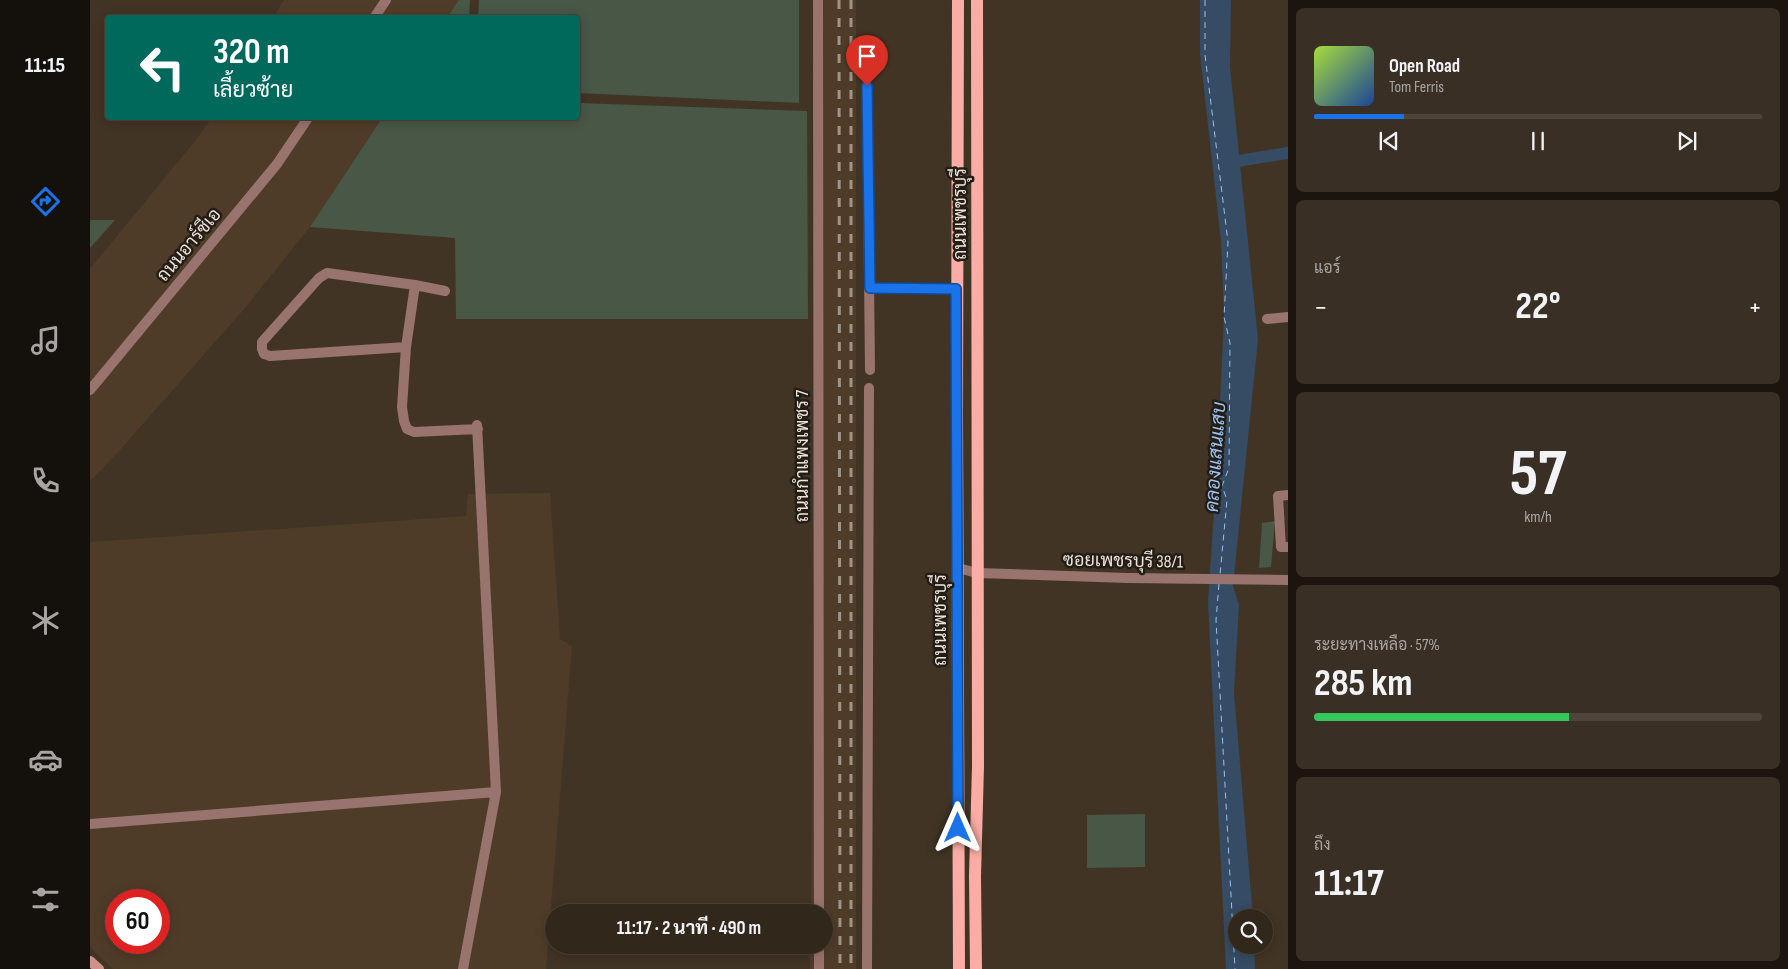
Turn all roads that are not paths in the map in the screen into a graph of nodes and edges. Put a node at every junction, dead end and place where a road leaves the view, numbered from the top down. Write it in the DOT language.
graph roads {
  1 [pos="386,0"];
  2 [pos="818,0"];
  3 [pos="958,0"];
  4 [pos="977,0"];
  5 [pos="376,15"];
  6 [pos="867,86"];
  7 [pos="307,120"];
  8 [pos="977,278"];
  9 [pos="956,283"];
  10 [pos="415,285"];
  11 [pos="870,288"];
  12 [pos="444,290"];
  13 [pos="1288,317"];
  14 [pos="1267,319"];
  15 [pos="406,347"];
  16 [pos="870,370"];
  17 [pos="869,388"];
  18 [pos="90,390"];
  19 [pos="1288,495"];
  20 [pos="1288,547"];
  21 [pos="958,568"];
  22 [pos="977,573"];
  23 [pos="1288,580"];
  24 [pos="496,792"];
  25 [pos="90,824"];
  26 [pos="819,904"];
  27 [pos="819,954"];
  28 [pos="90,960"];
  29 [pos="98,969"];
  30 [pos="462,969"];
  31 [pos="819,969"];
  32 [pos="867,969"];
  33 [pos="959,969"];
  34 [pos="976,969"];
  1 -- 5 [label="street"];
  2 -- 26 [label="street, ถนนกำแพงเพชร 7"];
  3 -- 9 [label="main road, ถนนเพชรบุรี"];
  4 -- 8 [label="main road, ถนนเพชรบุรี"];
  6 -- 11 [label="street"];
  7 -- 18 [label="street, ถนนอาร์ซีเอ"];
  8 -- 9 [label="main road"];
  8 -- 22 [label="main road, ถนนเพชรบุรี"];
  9 -- 11 [label="street"];
  9 -- 21 [label="main road, ถนนเพชรบุรี"];
  10 -- 12 [label="street"];
  10 -- 15 [label="street"];
  10 -- 15 [label="street"];
  11 -- 16 [label="street"];
  13 -- 14 [label="street"];
  15 -- 24 [label="street"];
  17 -- 32 [label="street"];
  19 -- 20 [label="street"];
  21 -- 22 [label="street, ซอยเพชรบุรี 38/1"];
  21 -- 33 [label="main road, ถนนเพชรบุรี"];
  22 -- 23 [label="street, ซอยเพชรบุรี 38/1"];
  22 -- 34 [label="main road, ถนนเพชรบุรี"];
  24 -- 25 [label="street"];
  24 -- 30 [label="street"];
  27 -- 31 [label="street"];
  28 -- 29 [label="main road"];
}
